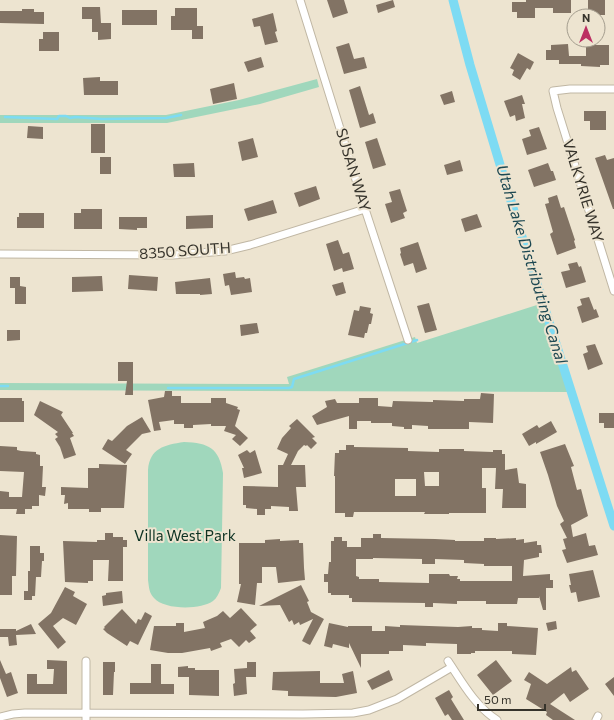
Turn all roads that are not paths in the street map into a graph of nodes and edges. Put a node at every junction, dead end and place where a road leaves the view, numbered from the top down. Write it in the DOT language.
graph roads {
  1 [pos="300,0"];
  2 [pos="614,89"];
  3 [pos="365,209"];
  4 [pos="0,254"];
  5 [pos="614,291"];
  6 [pos="408,340"];
  7 [pos="86,661"];
  8 [pos="86,716"];
  9 [pos="196,717"];
  10 [pos="303,717"];
  11 [pos="0,718"];
  12 [pos="497,720"];
  1 -- 3 [label="street, SUSAN WAY"];
  2 -- 5 [label="street, VALKYRIE WAY"];
  3 -- 4 [label="street, 8350 SOUTH"];
  3 -- 6 [label="street, SUSAN WAY"];
  7 -- 8 [label="street"];
  8 -- 9 [label="street"];
  8 -- 11 [label="street"];
  9 -- 10 [label="street"];
  10 -- 12 [label="street"];
}
